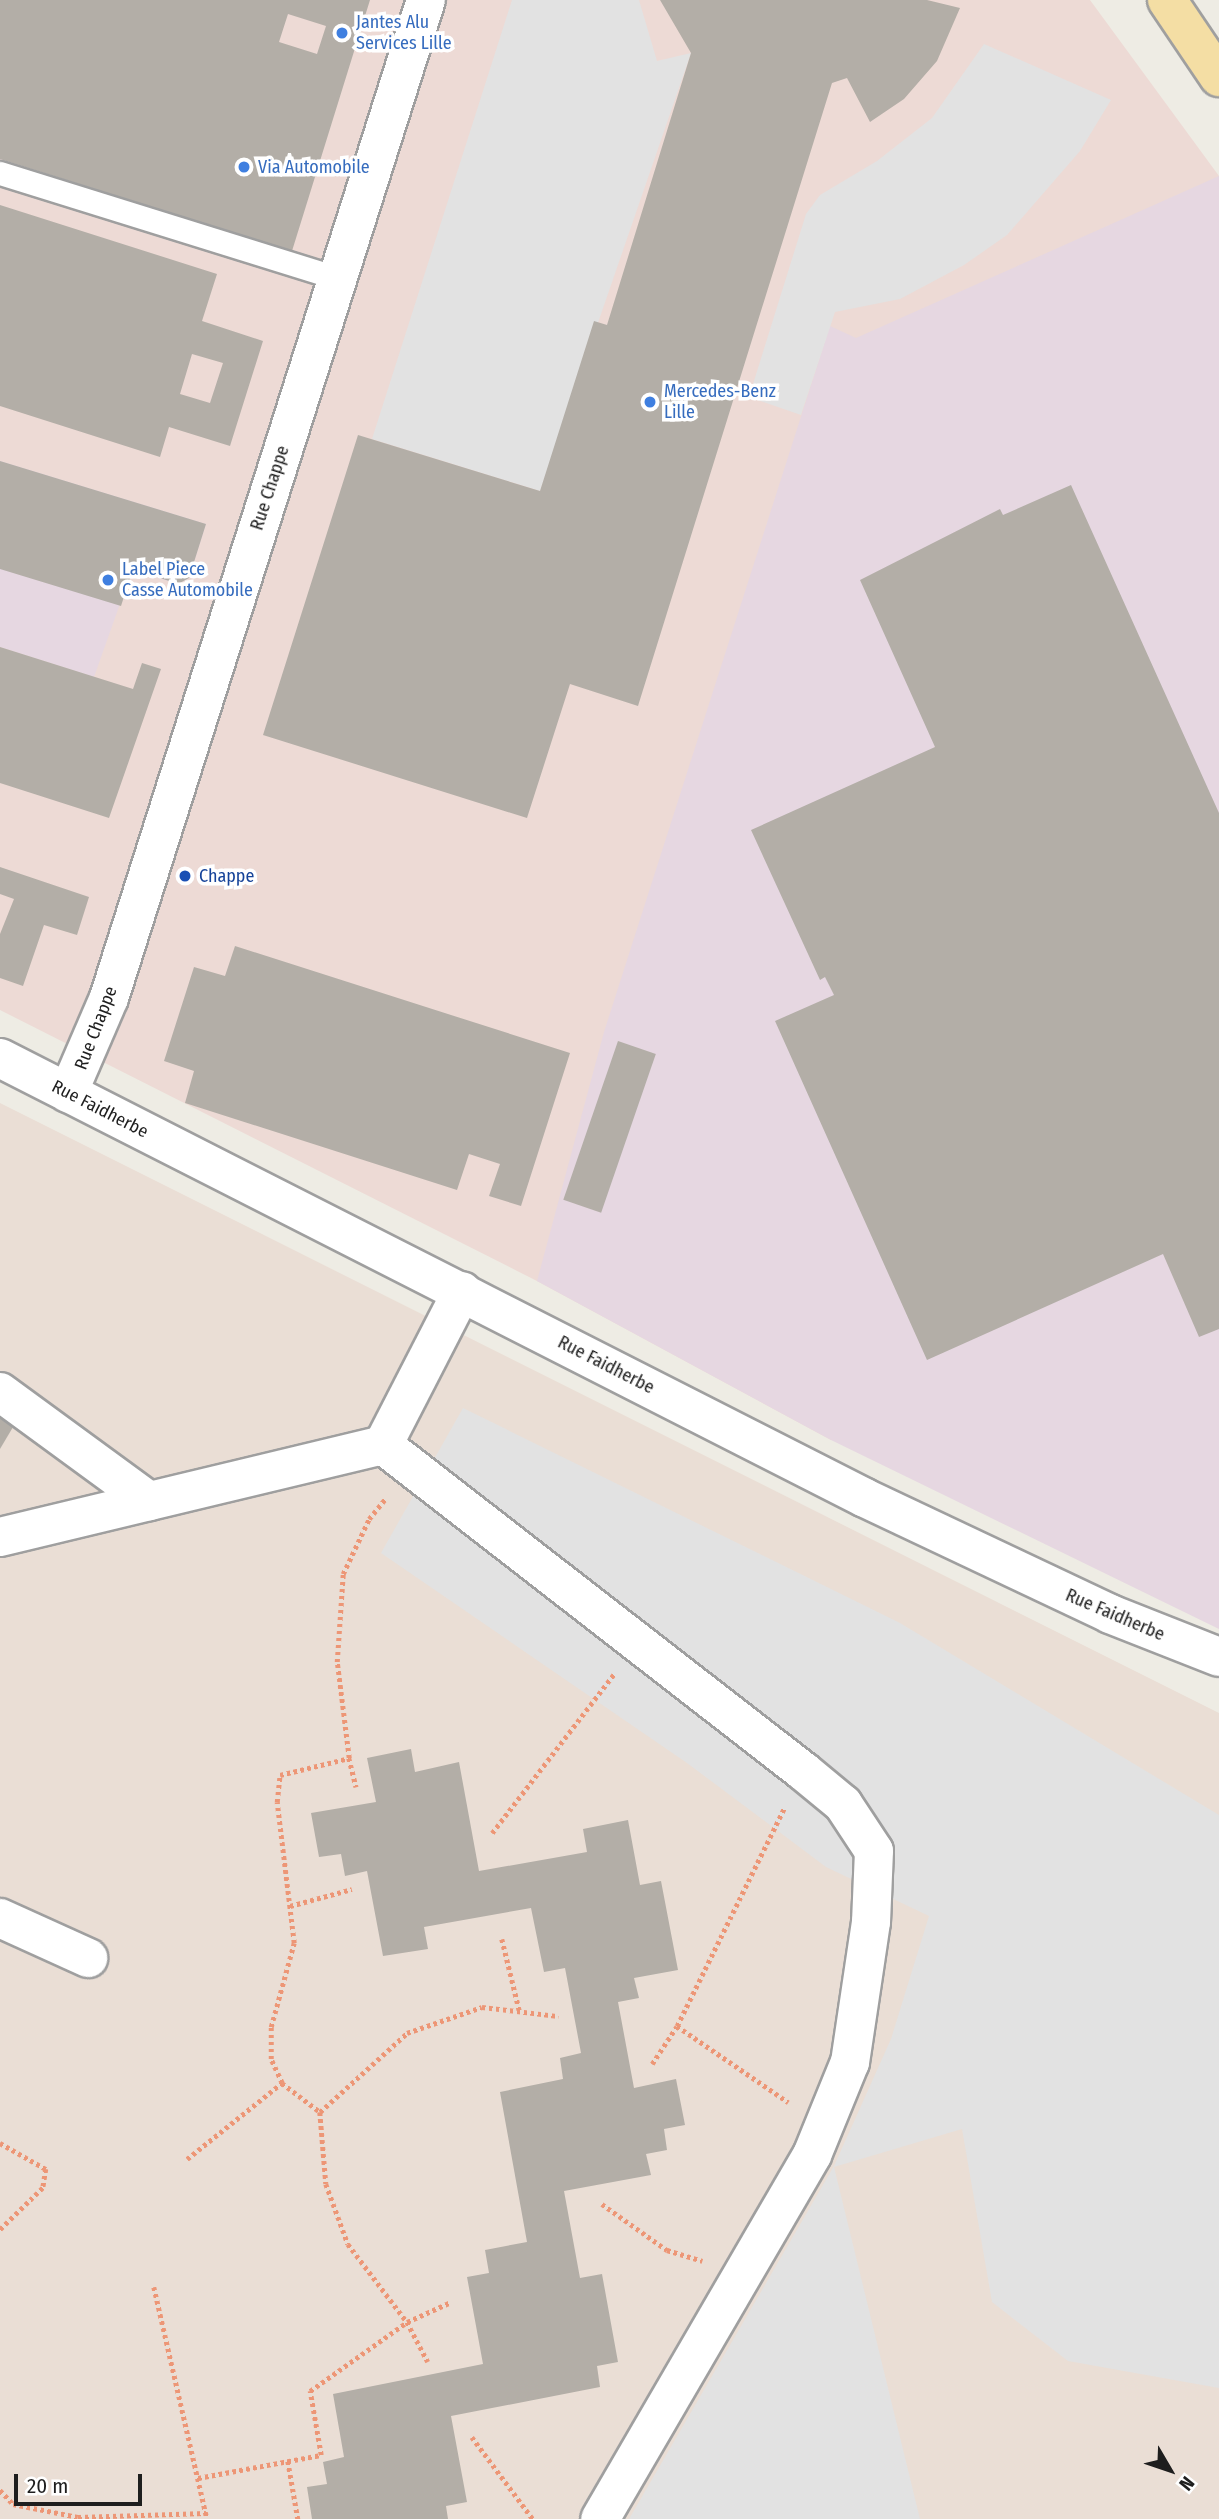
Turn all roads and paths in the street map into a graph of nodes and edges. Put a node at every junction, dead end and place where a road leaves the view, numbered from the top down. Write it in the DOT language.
graph roads {
  1 [pos="426,0"];
  2 [pos="1167,0"];
  3 [pos="1219,77"];
  4 [pos="0,173"];
  5 [pos="337,278"];
  6 [pos="0,1058"];
  7 [pos="68,1093"];
  8 [pos="462,1292"];
  9 [pos="0,1392"];
  10 [pos="397,1455"];
  11 [pos="149,1502"];
  12 [pos="0,1537"];
  13 [pos="638,1642"];
  14 [pos="1219,1657"];
  15 [pos="349,1758"];
  16 [pos="803,1771"];
  17 [pos="356,1787"];
  18 [pos="492,1833"];
  19 [pos="352,1889"];
  20 [pos="290,1906"];
  21 [pos="0,1917"];
  22 [pos="502,1939"];
  23 [pos="88,1958"];
  24 [pos="520,2013"];
  25 [pos="558,2016"];
  26 [pos="677,2026"];
  27 [pos="652,2064"];
  28 [pos="282,2083"];
  29 [pos="320,2112"];
  30 [pos="824,2126"];
  31 [pos="0,2143"];
  32 [pos="187,2159"];
  33 [pos="602,2204"];
  34 [pos="0,2230"];
  35 [pos="766,2233"];
  36 [pos="154,2287"];
  37 [pos="451,2302"];
  38 [pos="407,2322"];
  39 [pos="428,2362"];
  40 [pos="472,2437"];
  41 [pos="288,2461"];
  42 [pos="198,2478"];
  43 [pos="0,2490"];
  44 [pos="207,2516"];
  45 [pos="298,2519"];
  46 [pos="533,2519"];
  47 [pos="600,2519"];
  1 -- 5 [label="street, Rue Chappe"];
  2 -- 3 [label="main road"];
  4 -- 5 [label="lane"];
  5 -- 7 [label="street, Rue Chappe"];
  6 -- 7 [label="street, Rue Faidherbe"];
  7 -- 8 [label="street, Rue Faidherbe"];
  8 -- 10 [label="street"];
  8 -- 14 [label="street, Rue Faidherbe"];
  9 -- 11 [label="street"];
  10 -- 11 [label="street"];
  10 -- 13 [label="street"];
  10 -- 15 [label="path"];
  11 -- 12 [label="street"];
  13 -- 16 [label="street"];
  13 -- 18 [label="path"];
  15 -- 17 [label="path"];
  15 -- 20 [label="path"];
  16 -- 26 [label="path"];
  16 -- 30 [label="street"];
  19 -- 20 [label="path"];
  20 -- 28 [label="path"];
  21 -- 23 [label="street"];
  22 -- 24 [label="path"];
  24 -- 25 [label="path"];
  24 -- 29 [label="path"];
  26 -- 27 [label="path"];
  26 -- 30 [label="path"];
  28 -- 29 [label="path"];
  28 -- 32 [label="path"];
  29 -- 38 [label="path"];
  30 -- 35 [label="street"];
  31 -- 34 [label="path"];
  33 -- 35 [label="path"];
  35 -- 47 [label="street"];
  36 -- 42 [label="path"];
  37 -- 38 [label="path"];
  38 -- 39 [label="path"];
  38 -- 41 [label="path"];
  40 -- 46 [label="path"];
  41 -- 42 [label="path"];
  41 -- 45 [label="path"];
  42 -- 44 [label="path"];
  43 -- 44 [label="path"];
}
